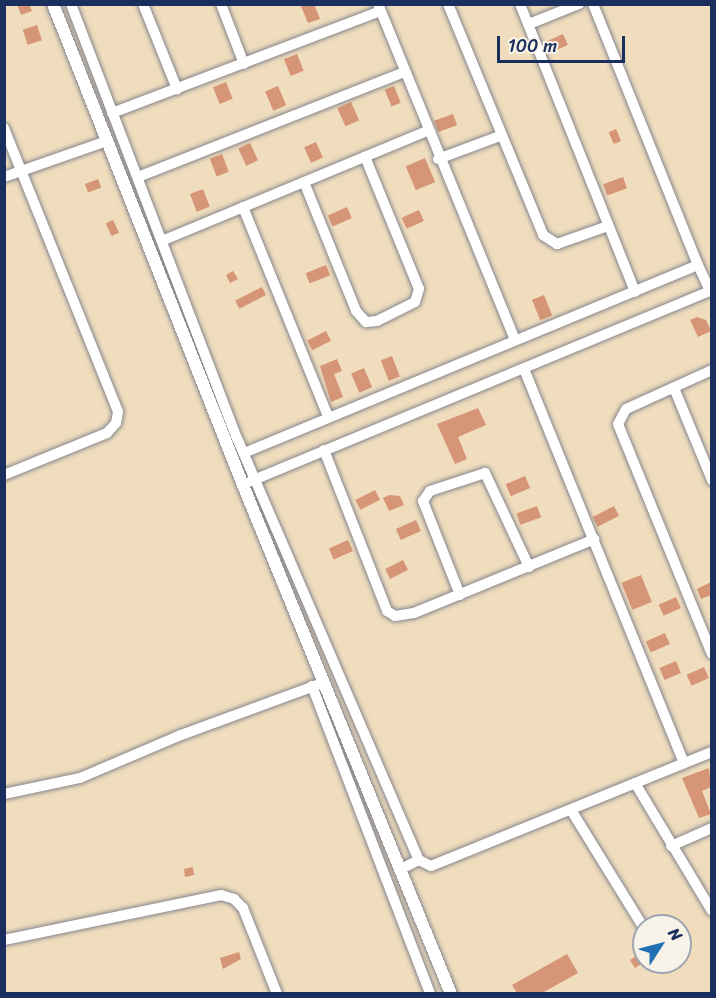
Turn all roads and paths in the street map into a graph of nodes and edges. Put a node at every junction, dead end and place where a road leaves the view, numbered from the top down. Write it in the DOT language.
graph roads {
  1 [pos="53,4"];
  2 [pos="71,4"];
  3 [pos="143,4"];
  4 [pos="221,4"];
  5 [pos="448,4"];
  6 [pos="520,4"];
  7 [pos="579,4"];
  8 [pos="593,4"];
  9 [pos="379,8"];
  10 [pos="529,24"];
  11 [pos="244,64"];
  12 [pos="404,72"];
  13 [pos="177,90"];
  14 [pos="111,113"];
  15 [pos="4,128"];
  16 [pos="427,131"];
  17 [pos="500,136"];
  18 [pos="107,141"];
  19 [pos="365,158"];
  20 [pos="438,159"];
  21 [pos="22,170"];
  22 [pos="4,177"];
  23 [pos="138,177"];
  24 [pos="304,182"];
  25 [pos="243,207"];
  26 [pos="608,226"];
  27 [pos="164,240"];
  28 [pos="698,265"];
  29 [pos="635,292"];
  30 [pos="711,292"];
  31 [pos="515,340"];
  32 [pos="524,369"];
  33 [pos="711,370"];
  34 [pos="674,388"];
  35 [pos="328,416"];
  36 [pos="324,450"];
  37 [pos="244,453"];
  38 [pos="4,475"];
  39 [pos="255,479"];
  40 [pos="711,480"];
  41 [pos="243,485"];
  42 [pos="594,539"];
  43 [pos="529,567"];
  44 [pos="460,595"];
  45 [pos="711,654"];
  46 [pos="325,682"];
  47 [pos="312,686"];
  48 [pos="711,752"];
  49 [pos="684,763"];
  50 [pos="635,783"];
  51 [pos="4,794"];
  52 [pos="571,810"];
  53 [pos="711,828"];
  54 [pos="671,846"];
  55 [pos="419,860"];
  56 [pos="401,869"];
  57 [pos="711,911"];
  58 [pos="635,914"];
  59 [pos="4,940"];
  60 [pos="277,993"];
  61 [pos="430,993"];
  62 [pos="451,993"];
  1 -- 18 [label="street"];
  2 -- 14 [label="street"];
  3 -- 13 [label="street"];
  4 -- 11 [label="street"];
  5 -- 17 [label="street"];
  6 -- 10 [label="street"];
  7 -- 10 [label="street"];
  8 -- 28 [label="street"];
  9 -- 11 [label="street"];
  9 -- 12 [label="street"];
  10 -- 26 [label="street"];
  11 -- 13 [label="street"];
  12 -- 16 [label="street"];
  12 -- 23 [label="street"];
  13 -- 14 [label="street"];
  14 -- 23 [label="street"];
  15 -- 21 [label="street"];
  16 -- 19 [label="street"];
  16 -- 20 [label="street"];
  17 -- 20 [label="street"];
  17 -- 26 [label="street"];
  18 -- 21 [label="street"];
  18 -- 41 [label="street"];
  19 -- 24 [label="street"];
  19 -- 24 [label="street"];
  20 -- 31 [label="street"];
  21 -- 22 [label="street"];
  21 -- 38 [label="street"];
  23 -- 27 [label="street"];
  24 -- 25 [label="street"];
  25 -- 27 [label="street"];
  25 -- 35 [label="street"];
  26 -- 29 [label="street"];
  27 -- 37 [label="street"];
  28 -- 29 [label="street"];
  28 -- 30 [label="street"];
  29 -- 31 [label="street"];
  30 -- 32 [label="street"];
  31 -- 35 [label="street"];
  32 -- 36 [label="street"];
  32 -- 42 [label="street"];
  33 -- 34 [label="street"];
  34 -- 40 [label="street"];
  34 -- 45 [label="street"];
  35 -- 37 [label="street"];
  36 -- 39 [label="street"];
  36 -- 44 [label="street"];
  37 -- 39 [label="street"];
  39 -- 41 [label="street"];
  39 -- 55 [label="street"];
  41 -- 46 [label="street"];
  42 -- 43 [label="street"];
  42 -- 49 [label="street"];
  43 -- 44 [label="street"];
  43 -- 44 [label="street"];
  46 -- 47 [label="street"];
  46 -- 56 [label="street"];
  47 -- 51 [label="street"];
  47 -- 61 [label="street"];
  48 -- 49 [label="street"];
  49 -- 50 [label="street"];
  50 -- 52 [label="street"];
  50 -- 54 [label="street"];
  52 -- 55 [label="street"];
  52 -- 58 [label="street"];
  53 -- 54 [label="street"];
  54 -- 57 [label="street"];
  55 -- 56 [label="street"];
  56 -- 62 [label="street"];
  59 -- 60 [label="street"];
}
